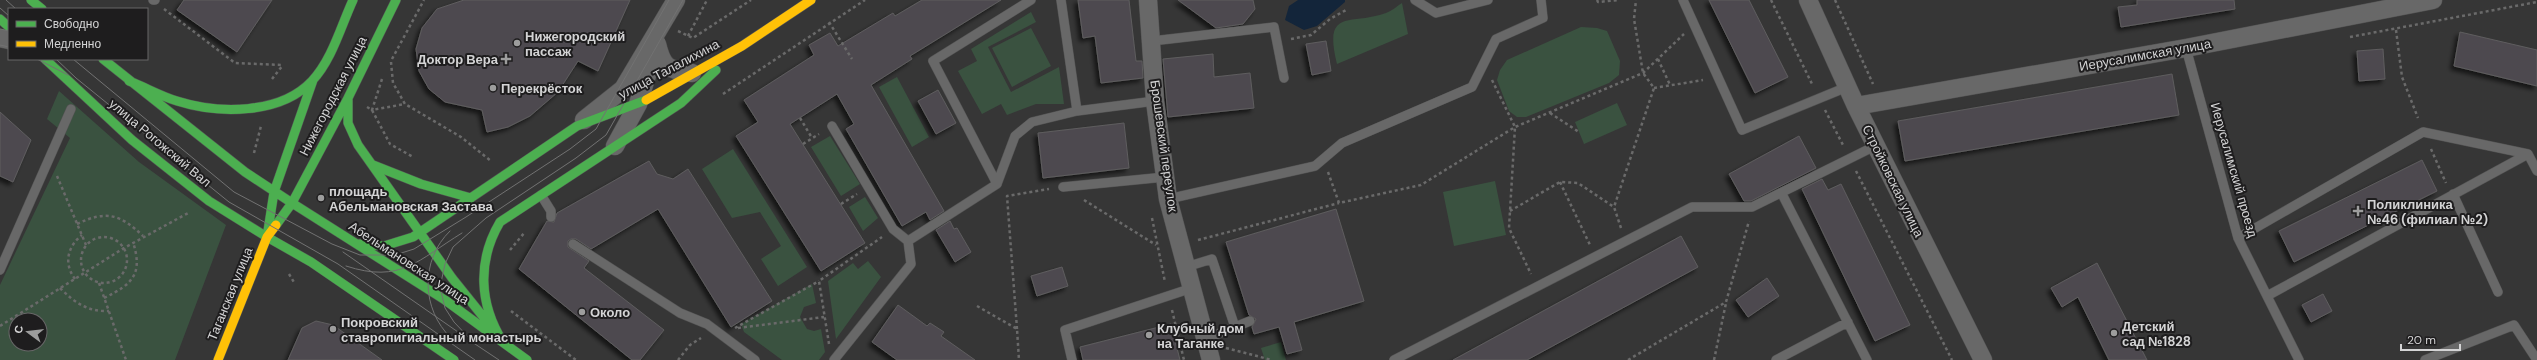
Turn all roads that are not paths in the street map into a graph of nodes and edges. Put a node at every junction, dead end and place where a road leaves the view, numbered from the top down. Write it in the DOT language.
graph roads {
  1 [pos="31,0"];
  2 [pos="353,0"];
  3 [pos="396,0"];
  4 [pos="676,0"];
  5 [pos="811,0"];
  6 [pos="1031,0"];
  7 [pos="1061,0"];
  8 [pos="1148,0"];
  9 [pos="1415,0"];
  10 [pos="1488,0"];
  11 [pos="1542,0"];
  12 [pos="1683,0"];
  13 [pos="1808,0"];
  14 [pos="2433,0"];
  15 [pos="2368,6"];
  16 [pos="41,8"];
  17 [pos="0,19"];
  18 [pos="663,25"];
  19 [pos="8,26"];
  20 [pos="1152,41"];
  21 [pos="657,44"];
  22 [pos="742,46"];
  23 [pos="2186,48"];
  24 [pos="46,60"];
  25 [pos="104,60"];
  26 [pos="636,68"];
  27 [pos="692,73"];
  28 [pos="1284,78"];
  29 [pos="313,80"];
  30 [pos="129,81"];
  31 [pos="1847,87"];
  32 [pos="643,97"];
  33 [pos="348,98"];
  34 [pos="1155,101"];
  35 [pos="1856,106"];
  36 [pos="71,109"];
  37 [pos="671,109"];
  38 [pos="1078,111"];
  39 [pos="577,126"];
  40 [pos="832,126"];
  41 [pos="615,146"];
  42 [pos="1876,146"];
  43 [pos="2528,154"];
  44 [pos="373,165"];
  45 [pos="2537,171"];
  46 [pos="1165,177"];
  47 [pos="997,184"];
  48 [pos="1063,187"];
  49 [pos="274,192"];
  50 [pos="541,194"];
  51 [pos="1782,194"];
  52 [pos="2452,194"];
  53 [pos="471,198"];
  54 [pos="1168,199"];
  55 [pos="292,202"];
  56 [pos="551,217"];
  57 [pos="421,233"];
  58 [pos="267,237"];
  59 [pos="2238,238"];
  60 [pos="908,241"];
  61 [pos="359,244"];
  62 [pos="573,244"];
  63 [pos="1186,267"];
  64 [pos="0,270"];
  65 [pos="1192,288"];
  66 [pos="2498,292"];
  67 [pos="2267,296"];
  68 [pos="1250,321"];
  69 [pos="1848,322"];
  70 [pos="1234,327"];
  71 [pos="1206,341"];
  72 [pos="503,342"];
  73 [pos="218,360"];
  74 [pos="454,360"];
  75 [pos="527,360"];
  76 [pos="755,360"];
  77 [pos="834,360"];
  78 [pos="1072,360"];
  79 [pos="1211,360"];
  80 [pos="1394,360"];
  81 [pos="1776,360"];
  82 [pos="1867,360"];
  83 [pos="1983,360"];
  84 [pos="2299,360"];
  85 [pos="2425,360"];
  86 [pos="2537,360"];
  1 -- 16 [label="main road"];
  2 -- 29 [label="main road, Нижегородская улица"];
  3 -- 33 [label="main road, Нижегородская улица"];
  4 -- 18 [label="street"];
  5 -- 22 [label="main road, улица Талалихина"];
  6 -- 47 [label="lane"];
  7 -- 38 [label="lane"];
  8 -- 20 [label="street, Брошевский переулок"];
  9 -- 10 [label="lane"];
  11 -- 54 [label="lane"];
  12 -- 31 [label="lane"];
  13 -- 31 [label="street, Стройковская улица"];
  14 -- 15 [label="street, Иерусалимская улица"];
  15 -- 23 [label="street, Иерусалимская улица"];
  17 -- 19 [label="main road"];
  18 -- 21 [label="street"];
  18 -- 26 [label="street"];
  20 -- 28 [label="lane"];
  20 -- 34 [label="street, Брошевский переулок"];
  21 -- 27 [label="street"];
  21 -- 32 [label="street"];
  22 -- 27 [label="main road, улица Талалихина"];
  22 -- 37 [label="main road, улица Талалихина"];
  23 -- 35 [label="street, Иерусалимская улица"];
  23 -- 59 [label="lane, Иерусалимский проезд"];
  24 -- 58 [label="main road, улица Рогожский Вал"];
  25 -- 30 [label="main road"];
  26 -- 32 [label="street"];
  26 -- 39 [label="street"];
  27 -- 32 [label="main road, улица Талалихина"];
  29 -- 30 [label="main road"];
  29 -- 49 [label="main road, Нижегородская улица"];
  30 -- 49 [label="main road"];
  31 -- 35 [label="street, Стройковская улица"];
  32 -- 37 [label="street"];
  32 -- 39 [label="main road, улица Талалихина"];
  32 -- 41 [label="street"];
  33 -- 44 [label="main road"];
  33 -- 55 [label="main road, Нижегородская улица"];
  34 -- 38 [label="lane"];
  34 -- 46 [label="street, Брошевский переулок"];
  35 -- 42 [label="street, Стройковская улица"];
  36 -- 64 [label="lane"];
  37 -- 41 [label="main road, улица Талалихина"];
  38 -- 47 [label="lane"];
  39 -- 53 [label="main road, улица Талалихина"];
  40 -- 60 [label="lane"];
  41 -- 50 [label="main road, улица Талалихина"];
  42 -- 51 [label="lane"];
  42 -- 83 [label="street, Стройковская улица"];
  43 -- 45 [label="lane"];
  43 -- 52 [label="lane"];
  43 -- 59 [label="lane"];
  44 -- 53 [label="main road"];
  44 -- 57 [label="main road"];
  46 -- 48 [label="lane"];
  46 -- 54 [label="street, Брошевский переулок"];
  47 -- 60 [label="lane"];
  49 -- 55 [label="main road, Абельмановская улица"];
  49 -- 58 [label="main road"];
  50 -- 56 [label="lane"];
  50 -- 72 [label="main road, улица Талалихина"];
  51 -- 69 [label="lane"];
  51 -- 80 [label="lane"];
  52 -- 66 [label="lane"];
  52 -- 67 [label="lane"];
  53 -- 57 [label="main road, улица Талалихина"];
  54 -- 63 [label="street, Брошевский переулок"];
  55 -- 58 [label="main road"];
  55 -- 61 [label="main road, Абельмановская улица"];
  57 -- 61 [label="main road, улица Талалихина"];
  57 -- 72 [label="main road"];
  58 -- 73 [label="main road, Таганская улица"];
  58 -- 74 [label="main road"];
  59 -- 67 [label="lane, Иерусалимский проезд"];
  60 -- 77 [label="lane"];
  61 -- 72 [label="main road, Абельмановская улица"];
  62 -- 76 [label="lane"];
  63 -- 65 [label="street, Брошевский переулок"];
  63 -- 70 [label="lane"];
  65 -- 71 [label="street, Брошевский переулок"];
  65 -- 78 [label="lane"];
  67 -- 84 [label="lane, Иерусалимский проезд"];
  68 -- 70 [label="lane"];
  69 -- 81 [label="lane"];
  69 -- 82 [label="lane"];
  70 -- 71 [label="lane"];
  71 -- 79 [label="street, Брошевский переулок"];
  72 -- 75 [label="main road, Абельмановская улица"];
  85 -- 86 [label="lane"];
}
